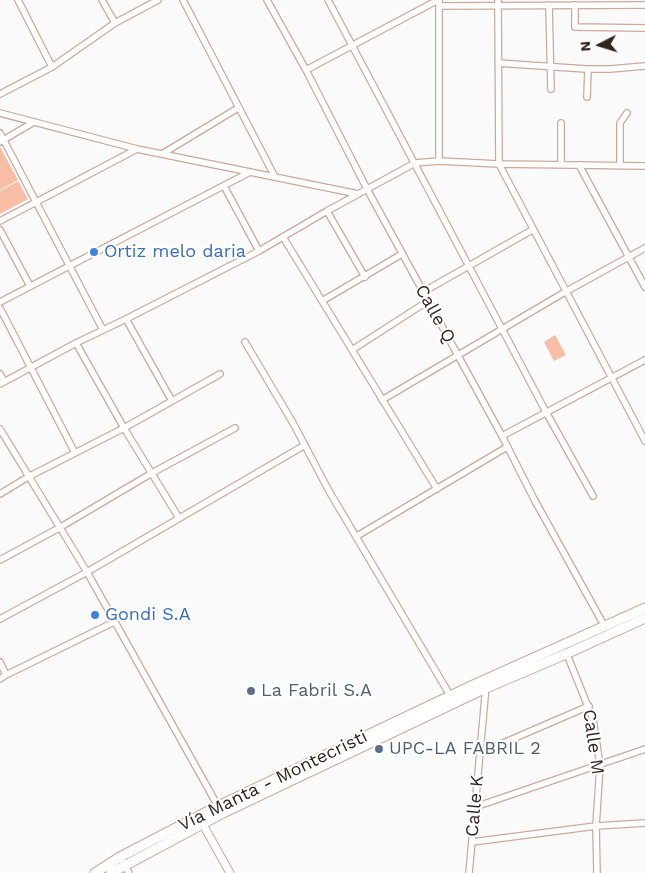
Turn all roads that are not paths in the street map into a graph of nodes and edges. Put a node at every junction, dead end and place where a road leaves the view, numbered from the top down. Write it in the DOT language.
graph roads {
  1 [pos="18,0"];
  2 [pos="102,0"];
  3 [pos="158,0"];
  4 [pos="183,0"];
  5 [pos="267,0"];
  6 [pos="328,0"];
  7 [pos="439,2"];
  8 [pos="562,2"];
  9 [pos="596,2"];
  10 [pos="498,3"];
  11 [pos="549,5"];
  12 [pos="575,5"];
  13 [pos="645,5"];
  14 [pos="115,23"];
  15 [pos="645,28"];
  16 [pos="353,46"];
  17 [pos="498,63"];
  18 [pos="645,66"];
  19 [pos="52,67"];
  20 [pos="550,67"];
  21 [pos="588,69"];
  22 [pos="306,70"];
  23 [pos="551,89"];
  24 [pos="0,94"];
  25 [pos="587,97"];
  26 [pos="238,108"];
  27 [pos="0,113"];
  28 [pos="627,113"];
  29 [pos="34,122"];
  30 [pos="561,124"];
  31 [pos="0,133"];
  32 [pos="2,141"];
  33 [pos="137,149"];
  34 [pos="162,154"];
  35 [pos="439,162"];
  36 [pos="415,163"];
  37 [pos="499,164"];
  38 [pos="561,165"];
  39 [pos="580,165"];
  40 [pos="620,166"];
  41 [pos="645,166"];
  42 [pos="250,172"];
  43 [pos="275,177"];
  44 [pos="224,186"];
  45 [pos="367,189"];
  46 [pos="358,194"];
  47 [pos="36,201"];
  48 [pos="327,211"];
  49 [pos="0,220"];
  50 [pos="0,230"];
  51 [pos="532,230"];
  52 [pos="283,237"];
  53 [pos="645,248"];
  54 [pos="259,251"];
  55 [pos="402,254"];
  56 [pos="628,258"];
  57 [pos="68,266"];
  58 [pos="469,266"];
  59 [pos="365,276"];
  60 [pos="30,286"];
  61 [pos="645,287"];
  62 [pos="423,292"];
  63 [pos="565,292"];
  64 [pos="322,301"];
  65 [pos="0,302"];
  66 [pos="428,302"];
  67 [pos="0,308"];
  68 [pos="126,319"];
  69 [pos="103,330"];
  70 [pos="502,330"];
  71 [pos="245,342"];
  72 [pos="76,343"];
  73 [pos="352,350"];
  74 [pos="458,356"];
  75 [pos="645,360"];
  76 [pos="31,368"];
  77 [pos="0,374"];
  78 [pos="220,374"];
  79 [pos="612,376"];
  80 [pos="2,383"];
  81 [pos="382,400"];
  82 [pos="172,401"];
  83 [pos="546,412"];
  84 [pos="124,428"];
  85 [pos="235,428"];
  86 [pos="0,429"];
  87 [pos="502,436"];
  88 [pos="645,441"];
  89 [pos="305,445"];
  90 [pos="507,447"];
  91 [pos="75,453"];
  92 [pos="152,473"];
  93 [pos="28,477"];
  94 [pos="437,489"];
  95 [pos="0,494"];
  96 [pos="593,496"];
  97 [pos="179,518"];
  98 [pos="59,528"];
  99 [pos="357,536"];
  100 [pos="0,560"];
  101 [pos="86,572"];
  102 [pos="644,613"];
  103 [pos="0,619"];
  104 [pos="114,622"];
  105 [pos="604,626"];
  106 [pos="609,635"];
  107 [pos="565,650"];
  108 [pos="0,662"];
  109 [pos="6,675"];
  110 [pos="0,679"];
  111 [pos="486,683"];
  112 [pos="452,699"];
  113 [pos="589,706"];
  114 [pos="645,749"];
  115 [pos="480,753"];
  116 [pos="600,765"];
  117 [pos="475,807"];
  118 [pos="221,810"];
  119 [pos="200,820"];
  120 [pos="645,823"];
  121 [pos="596,826"];
  122 [pos="472,842"];
  123 [pos="125,865"];
  124 [pos="95,873"];
  125 [pos="112,873"];
  126 [pos="230,873"];
  127 [pos="469,873"];
  128 [pos="597,873"];
  1 -- 19 [label="street"];
  2 -- 14 [label="street"];
  3 -- 14 [label="street"];
  4 -- 26 [label="street"];
  5 -- 22 [label="street, Calle Q"];
  6 -- 16 [label="street"];
  7 -- 10 [label="street"];
  7 -- 16 [label="street"];
  7 -- 35 [label="street"];
  8 -- 11 [label="street"];
  8 -- 12 [label="street"];
  9 -- 12 [label="street"];
  9 -- 13 [label="street"];
  10 -- 11 [label="street"];
  10 -- 17 [label="street"];
  11 -- 20 [label="street"];
  12 -- 15 [label="street"];
  14 -- 19 [label="street"];
  16 -- 22 [label="street"];
  16 -- 36 [label="street"];
  17 -- 20 [label="street"];
  17 -- 37 [label="street"];
  18 -- 21 [label="street"];
  19 -- 24 [label="street"];
  20 -- 21 [label="street"];
  20 -- 23 [label="street"];
  21 -- 25 [label="street"];
  22 -- 45 [label="street, Calle Q"];
  26 -- 34 [label="street"];
  26 -- 43 [label="street"];
  27 -- 29 [label="street"];
  28 -- 40 [label="street"];
  29 -- 32 [label="street"];
  29 -- 33 [label="street"];
  30 -- 38 [label="street"];
  31 -- 32 [label="street"];
  32 -- 47 [label="street"];
  33 -- 34 [label="street"];
  33 -- 47 [label="street"];
  34 -- 42 [label="street"];
  35 -- 36 [label="street"];
  35 -- 37 [label="street"];
  36 -- 45 [label="street"];
  36 -- 58 [label="street"];
  37 -- 38 [label="street"];
  37 -- 51 [label="street"];
  38 -- 39 [label="street"];
  39 -- 40 [label="street"];
  39 -- 56 [label="street"];
  40 -- 41 [label="street"];
  42 -- 43 [label="street"];
  42 -- 44 [label="street"];
  43 -- 46 [label="street"];
  44 -- 54 [label="street"];
  44 -- 57 [label="street"];
  45 -- 46 [label="street"];
  45 -- 55 [label="street, Calle Q"];
  46 -- 48 [label="street"];
  47 -- 49 [label="street"];
  47 -- 57 [label="street"];
  48 -- 52 [label="street"];
  48 -- 59 [label="street"];
  50 -- 60 [label="street"];
  51 -- 58 [label="street"];
  51 -- 63 [label="street"];
  52 -- 54 [label="street"];
  52 -- 64 [label="street"];
  53 -- 56 [label="street"];
  54 -- 68 [label="street"];
  55 -- 59 [label="street"];
  55 -- 62 [label="street, Calle Q"];
  56 -- 61 [label="street"];
  56 -- 63 [label="street"];
  57 -- 60 [label="street"];
  57 -- 69 [label="street"];
  58 -- 62 [label="street"];
  58 -- 70 [label="street"];
  59 -- 64 [label="street"];
  60 -- 65 [label="street"];
  62 -- 66 [label="street, Calle Q"];
  63 -- 70 [label="street"];
  63 -- 79 [label="street"];
  64 -- 73 [label="street"];
  66 -- 73 [label="street"];
  66 -- 74 [label="street, Calle Q"];
  67 -- 76 [label="street"];
  68 -- 69 [label="street"];
  68 -- 82 [label="street"];
  69 -- 72 [label="street"];
  70 -- 74 [label="street"];
  70 -- 83 [label="street"];
  71 -- 89 [label="street"];
  72 -- 76 [label="street"];
  72 -- 84 [label="street"];
  73 -- 81 [label="street"];
  74 -- 81 [label="street"];
  74 -- 87 [label="street, Calle Q"];
  75 -- 79 [label="street"];
  76 -- 80 [label="street"];
  76 -- 91 [label="street"];
  77 -- 80 [label="street"];
  78 -- 82 [label="street"];
  79 -- 83 [label="street"];
  79 -- 88 [label="street"];
  81 -- 94 [label="street"];
  82 -- 84 [label="street"];
  83 -- 87 [label="street"];
  83 -- 96 [label="street"];
  84 -- 91 [label="street"];
  84 -- 92 [label="street"];
  85 -- 92 [label="street"];
  86 -- 93 [label="street"];
  87 -- 90 [label="street, Calle Q"];
  89 -- 97 [label="street"];
  89 -- 99 [label="street"];
  90 -- 94 [label="street"];
  90 -- 105 [label="street, Calle Q"];
  91 -- 93 [label="street"];
  92 -- 97 [label="street"];
  92 -- 98 [label="street"];
  93 -- 95 [label="street"];
  93 -- 98 [label="street"];
  94 -- 99 [label="street"];
  97 -- 101 [label="street"];
  98 -- 100 [label="street"];
  98 -- 101 [label="street"];
  99 -- 112 [label="street"];
  101 -- 103 [label="street"];
  101 -- 104 [label="street"];
  102 -- 105 [label="main road, Vía Manta - Montecristi"];
  102 -- 106 [label="main road, Vía Manta - Montecristi"];
  104 -- 109 [label="street"];
  104 -- 118 [label="street"];
  105 -- 106 [label="street, Calle Q"];
  105 -- 107 [label="main road, Vía Manta - Montecristi"];
  106 -- 107 [label="main road, Vía Manta - Montecristi"];
  107 -- 111 [label="main road, Vía Manta - Montecristi"];
  107 -- 113 [label="street, Calle M"];
  108 -- 109 [label="street"];
  109 -- 110 [label="street"];
  111 -- 112 [label="main road, Vía Manta - Montecristi"];
  111 -- 115 [label="street, Calle K"];
  112 -- 118 [label="main road, Vía Manta - Montecristi"];
  113 -- 115 [label="street"];
  113 -- 116 [label="street, Calle M"];
  114 -- 116 [label="street"];
  115 -- 117 [label="street, Calle K"];
  116 -- 117 [label="street"];
  116 -- 121 [label="street, Calle M"];
  117 -- 122 [label="street, Calle K"];
  118 -- 119 [label="main road, Vía Manta - Montecristi"];
  119 -- 123 [label="main road, Vía Manta - Montecristi"];
  119 -- 126 [label="street"];
  120 -- 121 [label="street"];
  121 -- 122 [label="street"];
  121 -- 128 [label="street, Calle M"];
  122 -- 127 [label="street, Calle K"];
  123 -- 124 [label="main road, Vía Manta - Montecristi"];
  123 -- 125 [label="main road, Vía Manta - Montecristi"];
}
